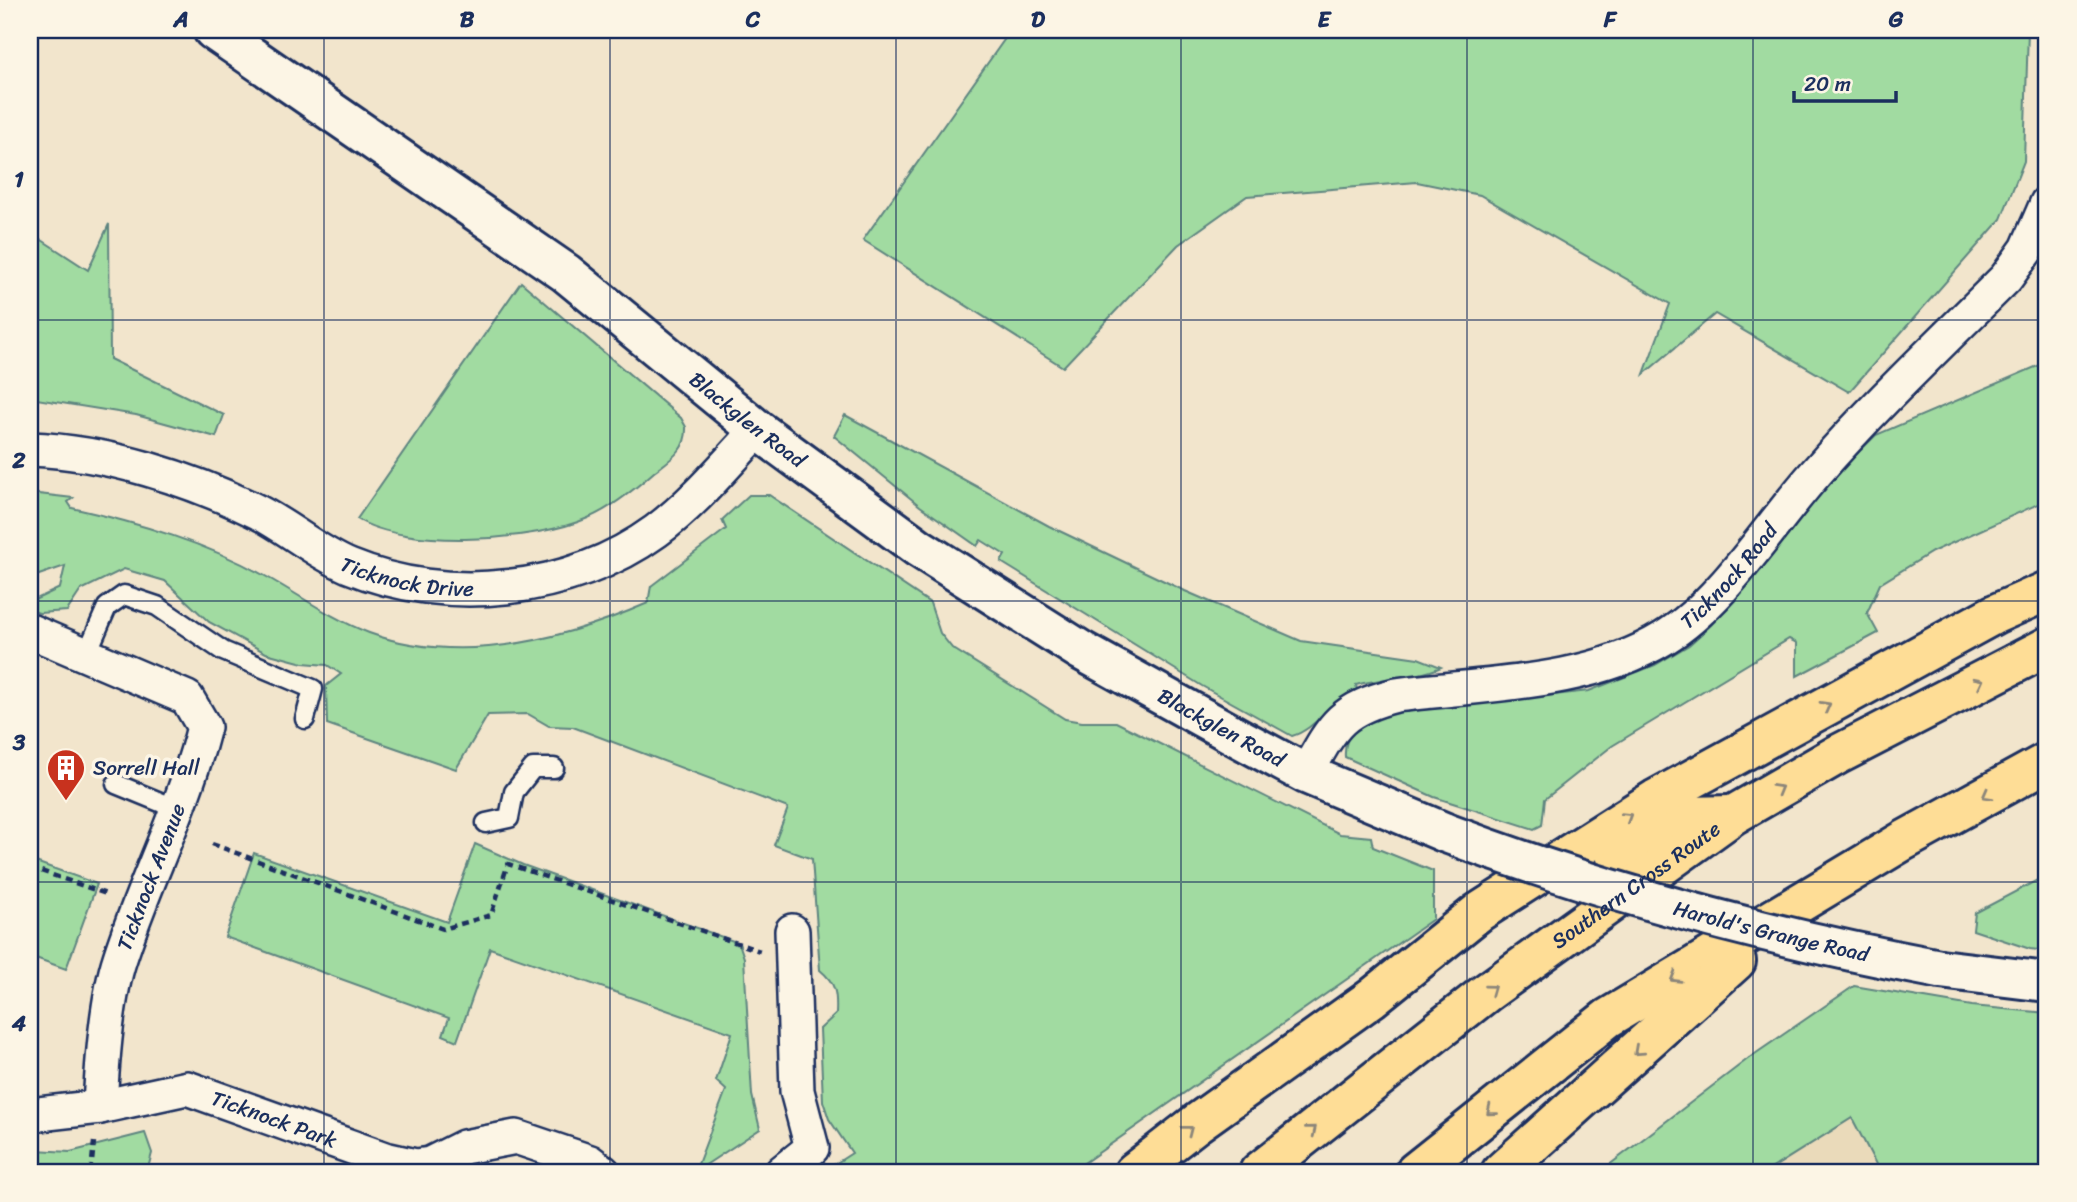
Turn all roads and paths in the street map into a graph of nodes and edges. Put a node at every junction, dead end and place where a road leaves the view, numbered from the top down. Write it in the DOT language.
graph roads {
  1 [pos="213,30"];
  2 [pos="2047,203"];
  3 [pos="2037,253"];
  4 [pos="758,430"];
  5 [pos="30,449"];
  6 [pos="2047,591"];
  7 [pos="30,631"];
  8 [pos="2047,647"];
  9 [pos="87,653"];
  10 [pos="305,719"];
  11 [pos="2047,762"];
  12 [pos="554,768"];
  13 [pos="1306,774"];
  14 [pos="116,784"];
  15 [pos="177,810"];
  16 [pos="1733,815"];
  17 [pos="486,823"];
  18 [pos="212,844"];
  19 [pos="30,867"];
  20 [pos="140,906"];
  21 [pos="1797,906"];
  22 [pos="792,944"];
  23 [pos="2047,982"];
  24 [pos="1372,998"];
  25 [pos="100,1107"];
  26 [pos="30,1115"];
  27 [pos="603,1172"];
  28 [pos="782,1172"];
  29 [pos="1135,1172"];
  30 [pos="1259,1172"];
  31 [pos="1415,1172"];
  32 [pos="1501,1172"];
  1 -- 4 [label="street, Blackglen Road"];
  2 -- 3 [label="street, Ticknock Road"];
  3 -- 13 [label="street, Ticknock Road"];
  4 -- 5 [label="street, Ticknock Drive"];
  4 -- 13 [label="street, Blackglen Road"];
  24 -- 6 [label="highway, one-way"];
  7 -- 9 [label="street, Ticknock Avenue"];
  16 -- 8 [label="highway, Southern Cross Route, one-way"];
  9 -- 10 [label="lane"];
  9 -- 15 [label="street, Ticknock Avenue"];
  11 -- 21 [label="highway, one-way"];
  12 -- 17 [label="lane"];
  13 -- 23 [label="street, Harold's Grange Road, bridge"];
  14 -- 15 [label="lane"];
  15 -- 20 [label="street, Ticknock Avenue"];
  16 -- 24 [label="highway"];
  30 -- 16 [label="highway, Southern Cross Route, one-way"];
  18 -- 22 [label="path"];
  19 -- 20 [label="path"];
  20 -- 25 [label="street, Ticknock Avenue"];
  21 -- 31 [label="highway, one-way"];
  21 -- 32 [label="highway, one-way"];
  22 -- 28 [label="street"];
  29 -- 24 [label="highway, one-way"];
  25 -- 26 [label="street, Ticknock Park"];
  25 -- 27 [label="street, Ticknock Park"];
}
